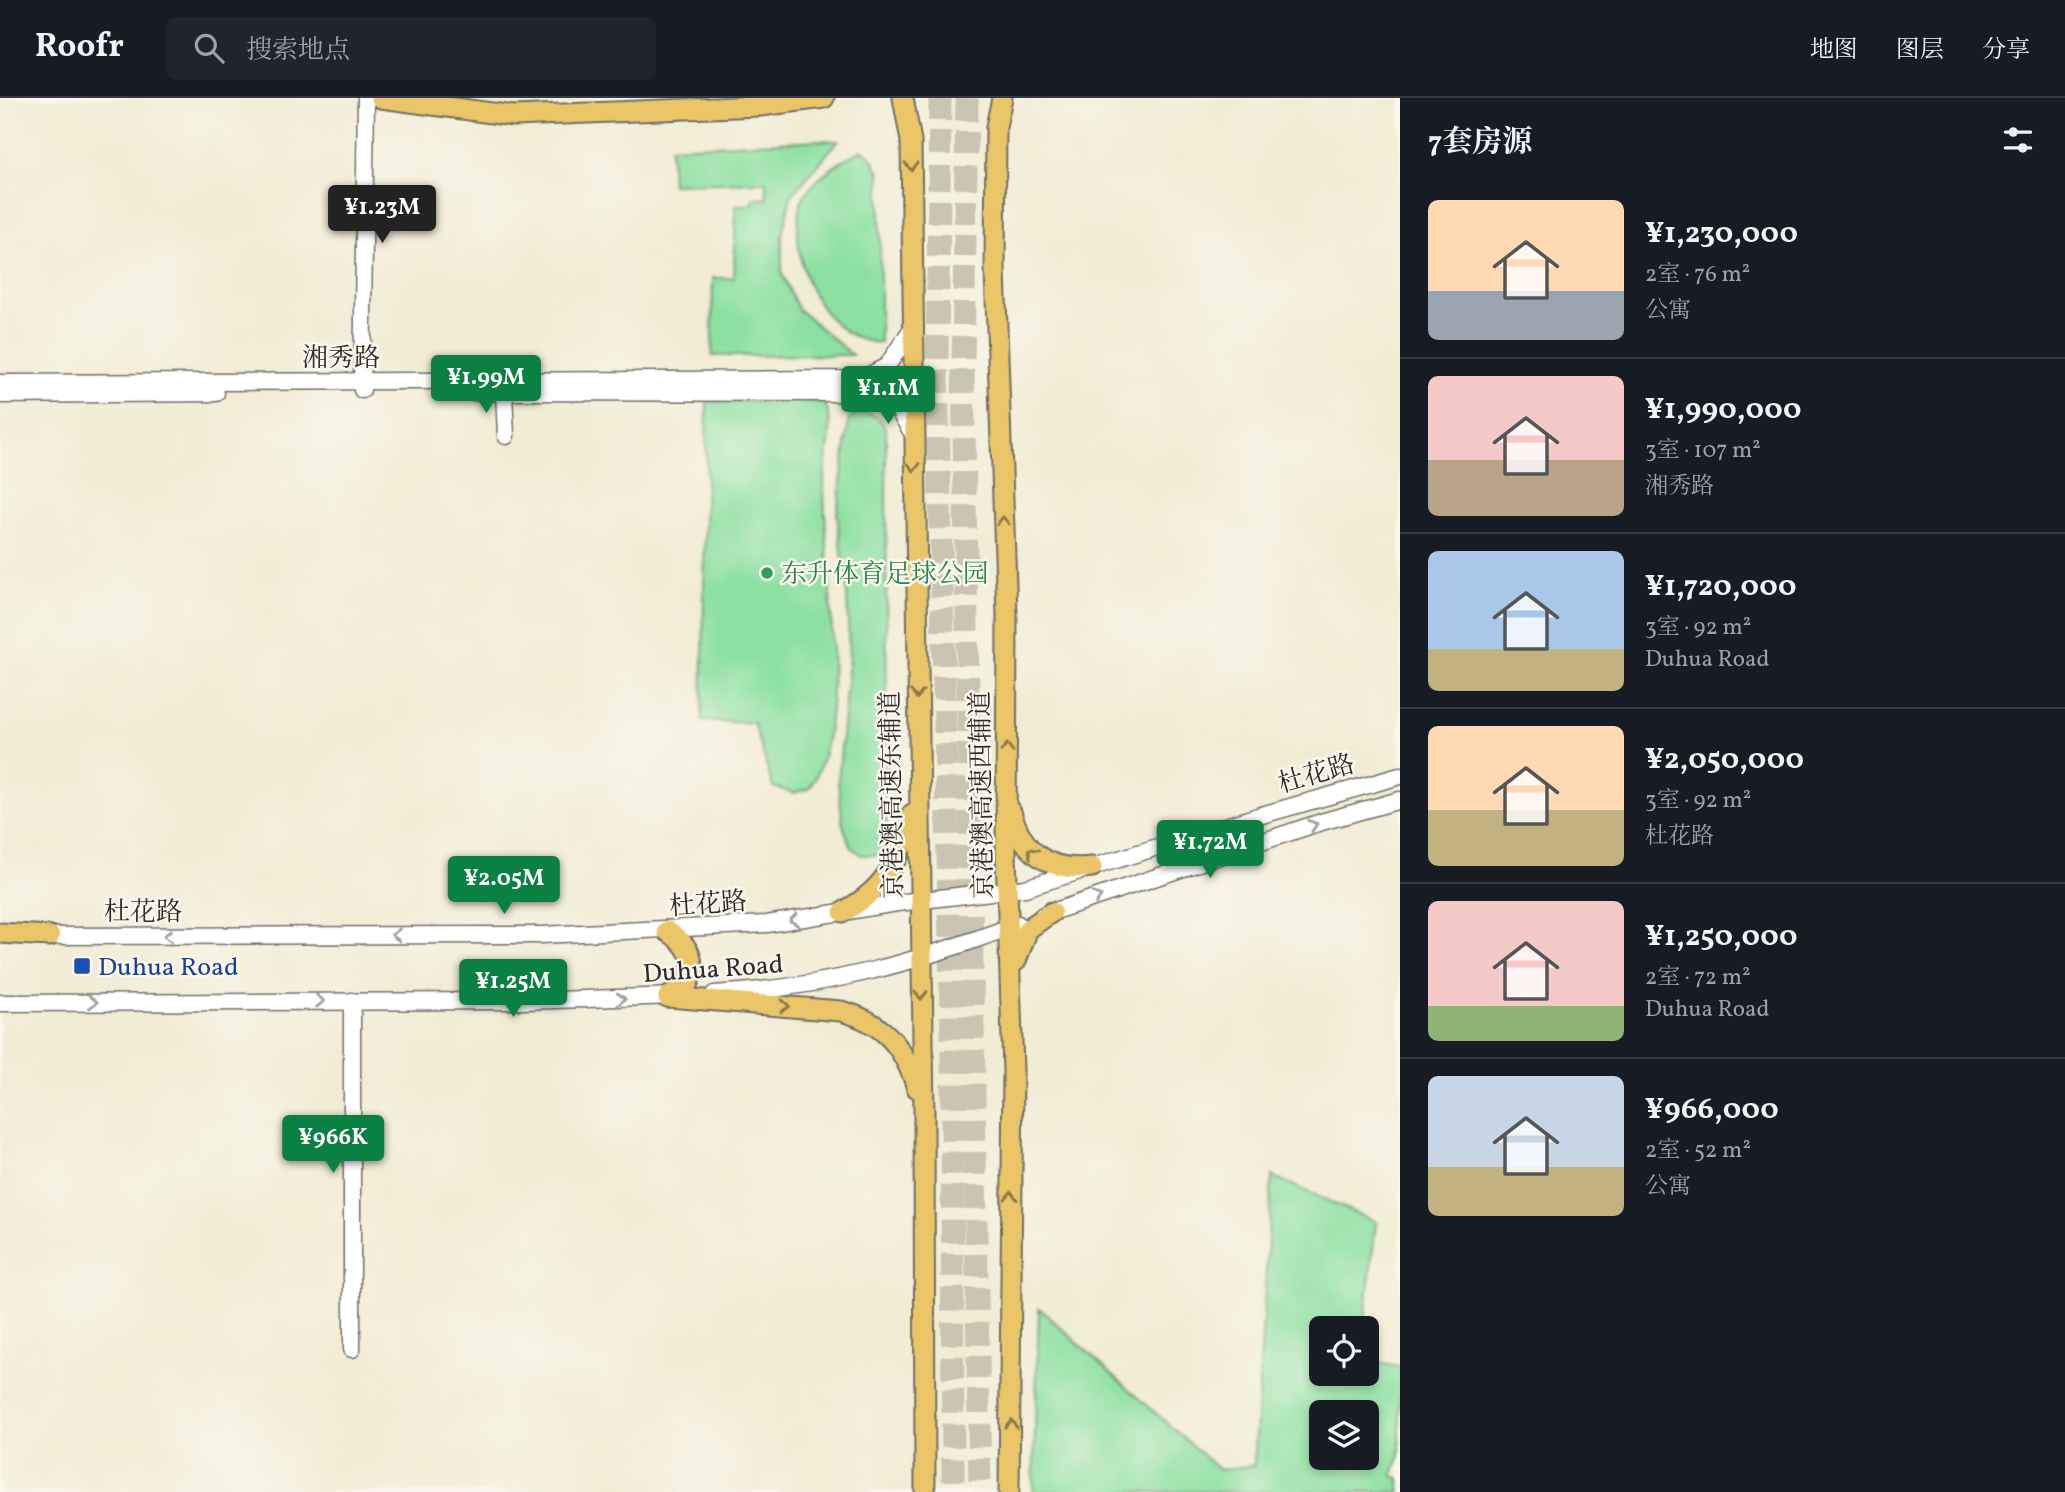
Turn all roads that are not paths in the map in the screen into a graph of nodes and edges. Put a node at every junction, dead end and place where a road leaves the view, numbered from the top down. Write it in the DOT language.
graph roads {
  1 [pos="366,98"];
  2 [pos="381,98"];
  3 [pos="824,98"];
  4 [pos="903,98"];
  5 [pos="1002,98"];
  6 [pos="911,330"];
  7 [pos="0,383"];
  8 [pos="362,387"];
  9 [pos="504,392"];
  10 [pos="0,395"];
  11 [pos="913,434"];
  12 [pos="506,436"];
  13 [pos="1400,776"];
  14 [pos="918,789"];
  15 [pos="1006,794"];
  16 [pos="1400,800"];
  17 [pos="1092,867"];
  18 [pos="1007,891"];
  19 [pos="919,901"];
  20 [pos="843,912"];
  21 [pos="1052,912"];
  22 [pos="1010,928"];
  23 [pos="667,931"];
  24 [pos="0,934"];
  25 [pos="50,936"];
  26 [pos="920,958"];
  27 [pos="1011,994"];
  28 [pos="668,997"];
  29 [pos="352,1001"];
  30 [pos="0,1003"];
  31 [pos="63,1003"];
  32 [pos="0,1012"];
  33 [pos="924,1113"];
  34 [pos="352,1349"];
  35 [pos="924,1491"];
  36 [pos="1009,1492"];
  1 -- 8 [label="street"];
  2 -- 3 [label="main road"];
  4 -- 6 [label="main road, 京港澳高速东辅道, one-way"];
  15 -- 5 [label="main road, 京港澳高速西辅道, one-way"];
  6 -- 8 [label="street, 湘秀路"];
  6 -- 11 [label="main road, 京港澳高速东辅道"];
  7 -- 8 [label="street, 湘秀路"];
  8 -- 9 [label="street, 湘秀路"];
  8 -- 10 [label="street, 湘秀路"];
  9 -- 11 [label="street, 湘秀路"];
  9 -- 12 [label="street"];
  11 -- 14 [label="main road, 京港澳高速东辅道, one-way"];
  13 -- 17 [label="street, 杜花路"];
  14 -- 19 [label="main road, 京港澳高速东辅道"];
  14 -- 20 [label="main road"];
  17 -- 15 [label="main road, one-way"];
  15 -- 18 [label="main road, 京港澳高速西辅道"];
  21 -- 16 [label="street, Duhua Road, one-way"];
  17 -- 18 [label="street, 杜花路"];
  18 -- 19 [label="street, 杜花路"];
  18 -- 22 [label="main road, 京港澳高速西辅道"];
  19 -- 20 [label="street, 杜花路"];
  19 -- 26 [label="main road, 京港澳高速东辅道"];
  20 -- 23 [label="street, 杜花路, one-way"];
  21 -- 22 [label="street, Duhua Road"];
  21 -- 27 [label="main road"];
  22 -- 26 [label="street, Duhua Road"];
  22 -- 27 [label="main road, 京港澳高速西辅道"];
  23 -- 25 [label="street, 杜花路, one-way"];
  23 -- 28 [label="main road"];
  24 -- 25 [label="main road"];
  26 -- 28 [label="street, Duhua Road"];
  26 -- 33 [label="main road, 京港澳高速东辅道, one-way"];
  36 -- 27 [label="main road, 京港澳高速西辅道, one-way"];
  29 -- 28 [label="street, Duhua Road, one-way"];
  28 -- 33 [label="main road, one-way"];
  31 -- 29 [label="street, Duhua Road, one-way"];
  29 -- 34 [label="street"];
  30 -- 31 [label="street, Duhua Road"];
  31 -- 32 [label="street"];
  33 -- 35 [label="main road, 京港澳高速东辅道"];
}
